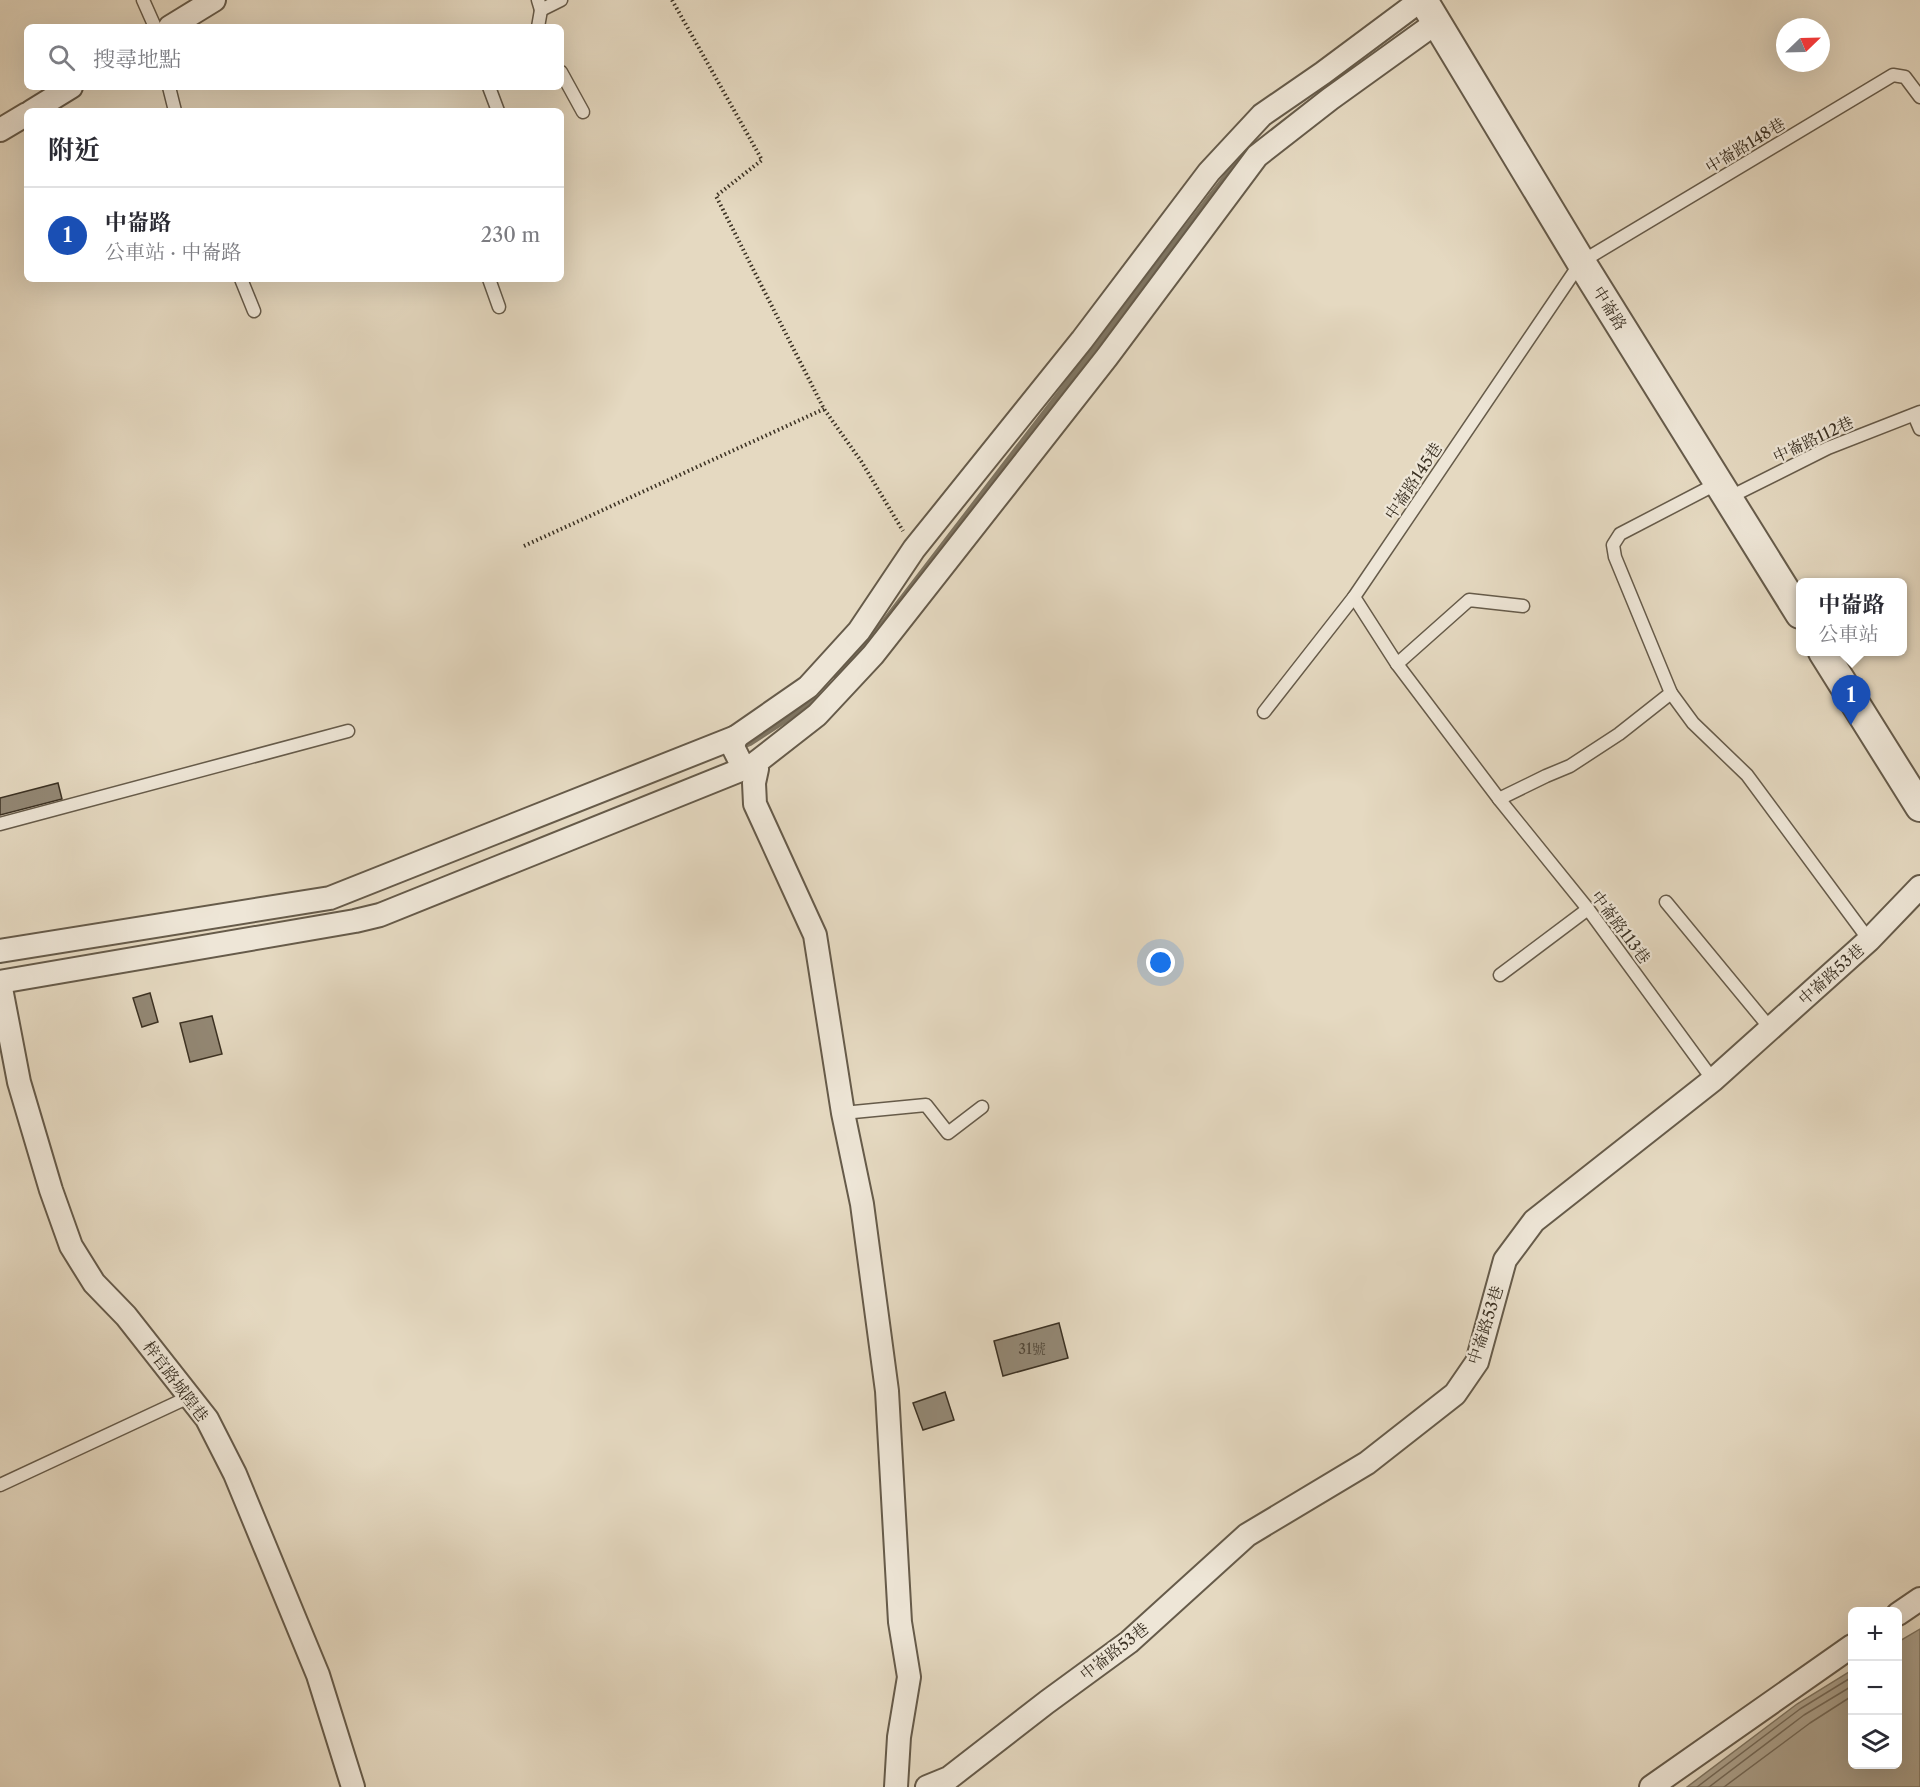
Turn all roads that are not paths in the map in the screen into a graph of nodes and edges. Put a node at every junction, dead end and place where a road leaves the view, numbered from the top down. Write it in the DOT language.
graph roads {
  1 [pos="143,0"];
  2 [pos="214,0"];
  3 [pos="561,0"];
  4 [pos="540,5"];
  5 [pos="1427,8"];
  6 [pos="154,24"];
  7 [pos="175,24"];
  8 [pos="538,24"];
  9 [pos="564,78"];
  10 [pos="66,90"];
  11 [pos="171,90"];
  12 [pos="490,90"];
  13 [pos="1920,97"];
  14 [pos="37,108"];
  15 [pos="174,108"];
  16 [pos="497,108"];
  17 [pos="582,112"];
  18 [pos="24,116"];
  19 [pos="0,130"];
  20 [pos="1581,262"];
  21 [pos="242,282"];
  22 [pos="490,282"];
  23 [pos="499,307"];
  24 [pos="254,310"];
  25 [pos="1095,348"];
  26 [pos="1917,413"];
  27 [pos="1920,429"];
  28 [pos="1724,490"];
  29 [pos="1354,597"];
  30 [pos="1522,606"];
  31 [pos="1796,607"];
  32 [pos="1826,656"];
  33 [pos="1397,664"];
  34 [pos="1671,693"];
  35 [pos="1264,712"];
  36 [pos="348,731"];
  37 [pos="741,753"];
  38 [pos="1499,798"];
  39 [pos="1920,807"];
  40 [pos="0,824"];
  41 [pos="1920,887"];
  42 [pos="374,899"];
  43 [pos="1666,902"];
  44 [pos="1588,909"];
  45 [pos="1869,940"];
  46 [pos="0,951"];
  47 [pos="1500,975"];
  48 [pos="0,982"];
  49 [pos="1770,1028"];
  50 [pos="1713,1080"];
  51 [pos="982,1107"];
  52 [pos="843,1113"];
  53 [pos="189,1397"];
  54 [pos="0,1485"];
  55 [pos="1920,1599"];
  56 [pos="1902,1611"];
  57 [pos="1848,1649"];
  58 [pos="353,1787"];
  59 [pos="896,1787"];
  60 [pos="927,1787"];
  61 [pos="1651,1787"];
  1 -- 6 [label="lane"];
  2 -- 7 [label="street"];
  3 -- 4 [label="lane"];
  4 -- 8 [label="lane"];
  5 -- 20 [label="street, 中崙路"];
  5 -- 25 [label="street"];
  9 -- 17 [label="lane"];
  10 -- 14 [label="street"];
  11 -- 15 [label="lane"];
  12 -- 16 [label="lane"];
  13 -- 20 [label="lane, 中崙路148巷"];
  18 -- 19 [label="street"];
  20 -- 28 [label="street, 中崙路"];
  20 -- 29 [label="lane, 中崙路145巷"];
  21 -- 24 [label="lane"];
  22 -- 23 [label="lane"];
  25 -- 37 [label="street"];
  25 -- 37 [label="street"];
  26 -- 27 [label="lane, 中崙路112巷"];
  26 -- 28 [label="lane, 中崙路112巷"];
  28 -- 31 [label="street, 中崙路"];
  28 -- 34 [label="lane"];
  29 -- 33 [label="lane, 中崙路113巷"];
  29 -- 35 [label="lane, 中崙路145巷"];
  30 -- 33 [label="lane"];
  32 -- 39 [label="street"];
  33 -- 38 [label="lane, 中崙路113巷"];
  34 -- 38 [label="lane"];
  34 -- 45 [label="lane"];
  36 -- 40 [label="lane"];
  37 -- 42 [label="street"];
  37 -- 42 [label="street"];
  37 -- 52 [label="street"];
  38 -- 44 [label="lane, 中崙路113巷"];
  41 -- 45 [label="street, 中崙路53巷"];
  42 -- 46 [label="street"];
  42 -- 48 [label="street"];
  43 -- 49 [label="lane"];
  44 -- 47 [label="lane"];
  44 -- 50 [label="lane, 中崙路113巷"];
  45 -- 49 [label="street, 中崙路53巷"];
  48 -- 53 [label="street, 梓官路城隍巷"];
  49 -- 50 [label="street, 中崙路53巷"];
  50 -- 60 [label="street, 中崙路53巷"];
  51 -- 52 [label="lane"];
  52 -- 59 [label="street"];
  53 -- 54 [label="lane"];
  53 -- 58 [label="street, 梓官路城隍巷"];
  55 -- 56 [label="street"];
  57 -- 61 [label="street"];
}
